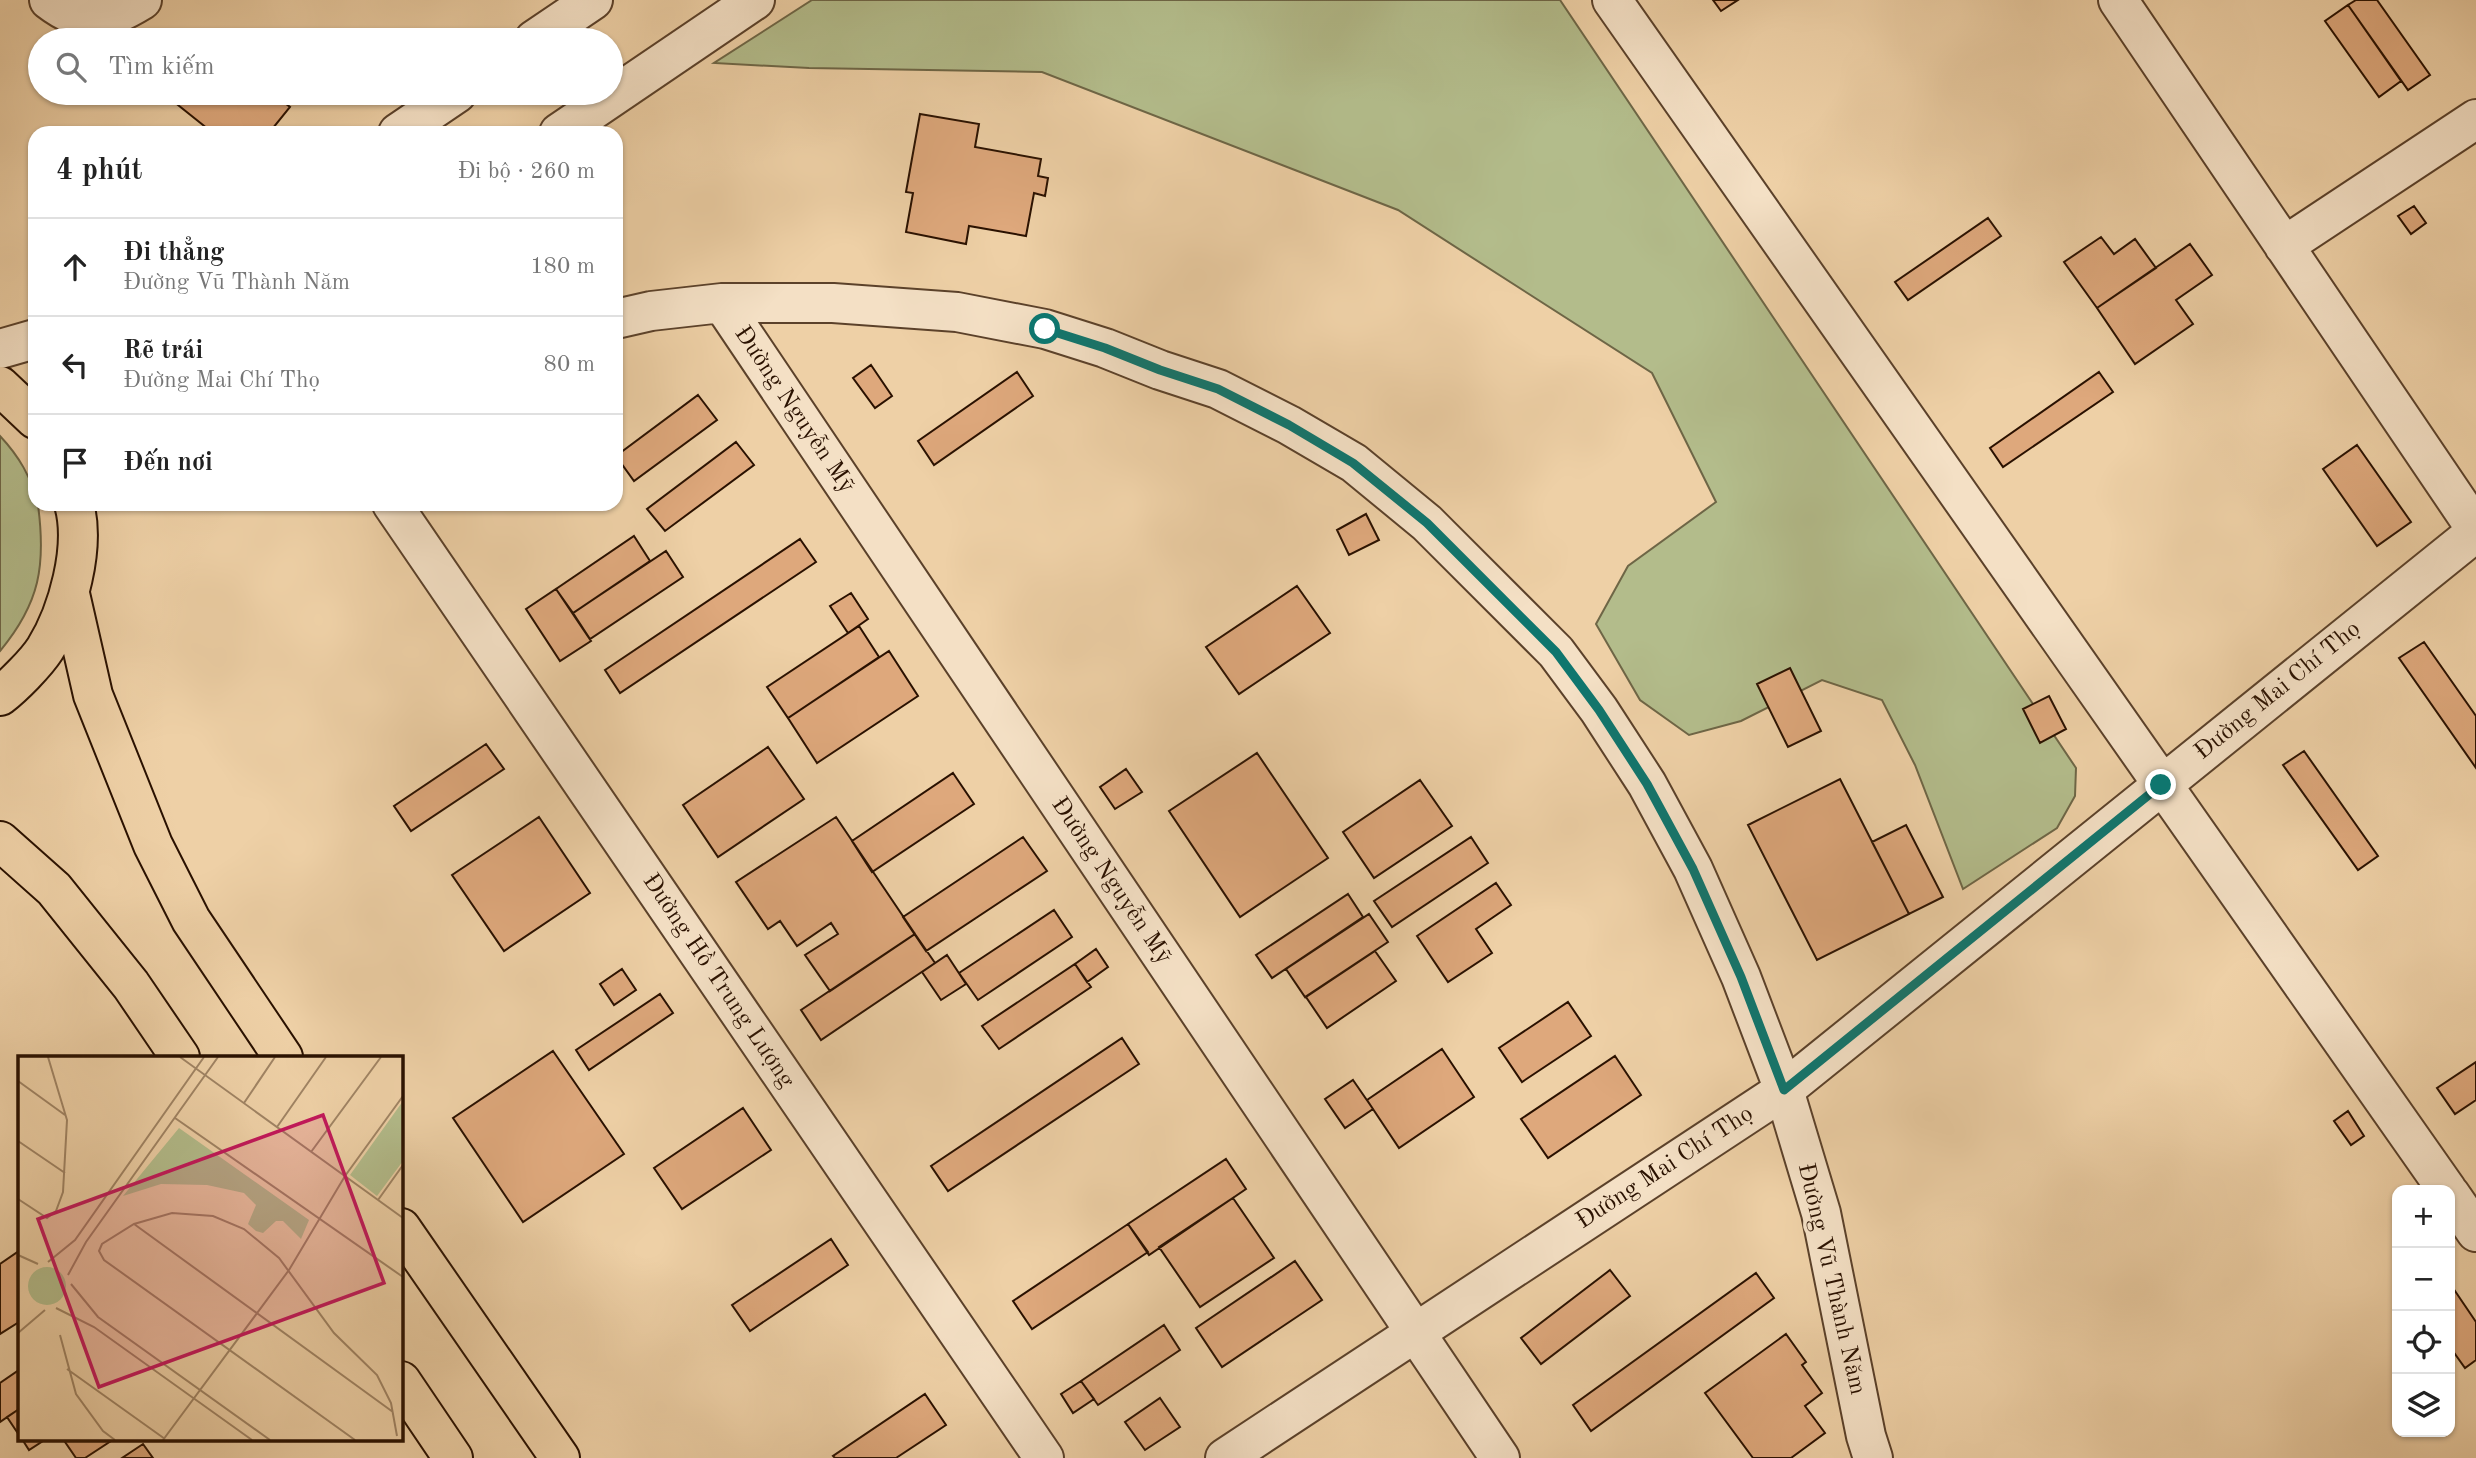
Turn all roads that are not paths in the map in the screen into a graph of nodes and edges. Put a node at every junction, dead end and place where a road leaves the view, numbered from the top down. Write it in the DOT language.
graph roads {
  1 [pos="49,0"];
  2 [pos="593,0"];
  3 [pos="755,0"];
  4 [pos="1612,0"];
  5 [pos="2118,0"];
  6 [pos="134,5"];
  7 [pos="552,28"];
  8 [pos="623,90"];
  9 [pos="439,105"];
  10 [pos="600,105"];
  11 [pos="2476,119"];
  12 [pos="408,126"];
  13 [pos="569,126"];
  14 [pos="2284,246"];
  15 [pos="722,303"];
  16 [pos="623,317"];
  17 [pos="28,341"];
  18 [pos="0,349"];
  19 [pos="0,386"];
  20 [pos="28,412"];
  21 [pos="78,511"];
  22 [pos="397,511"];
  23 [pos="2476,531"];
  24 [pos="70,594"];
  25 [pos="0,696"];
  26 [pos="2161,785"];
  27 [pos="0,841"];
  28 [pos="179,1056"];
  29 [pos="282,1056"];
  30 [pos="1784,1090"];
  31 [pos="2443,1185"];
  32 [pos="2455,1202"];
  33 [pos="402,1229"];
  34 [pos="2476,1231"];
  35 [pos="1416,1332"];
  36 [pos="402,1382"];
  37 [pos="453,1458"];
  38 [pos="560,1458"];
  39 [pos="1044,1458"];
  40 [pos="1225,1458"];
  41 [pos="1500,1458"];
  42 [pos="1873,1458"];
  1 -- 6 [label="street"];
  2 -- 7 [label="street"];
  3 -- 8 [label="street"];
  4 -- 26 [label="street"];
  5 -- 14 [label="street"];
  9 -- 12 [label="street"];
  10 -- 13 [label="street"];
  11 -- 14 [label="street"];
  14 -- 23 [label="street"];
  15 -- 16 [label="street, Đường Vũ Thành Năm"];
  15 -- 30 [label="street, Đường Vũ Thành Năm"];
  15 -- 35 [label="street, Đường Nguyễn Mỹ"];
  17 -- 18 [label="street"];
  19 -- 20 [label="main road"];
  21 -- 24 [label="main road"];
  22 -- 39 [label="street, Đường Hồ Trung Lượng"];
  23 -- 26 [label="street, Đường Mai Chí Thọ"];
  24 -- 25 [label="main road"];
  24 -- 29 [label="main road"];
  26 -- 30 [label="street, Đường Mai Chí Thọ"];
  26 -- 31 [label="street"];
  27 -- 28 [label="main road"];
  30 -- 35 [label="street, Đường Mai Chí Thọ"];
  30 -- 42 [label="street, Đường Vũ Thành Năm"];
  32 -- 34 [label="street"];
  33 -- 38 [label="main road"];
  35 -- 40 [label="street, Đường Mai Chí Thọ"];
  35 -- 41 [label="street, Đường Nguyễn Mỹ"];
  36 -- 37 [label="main road"];
}
